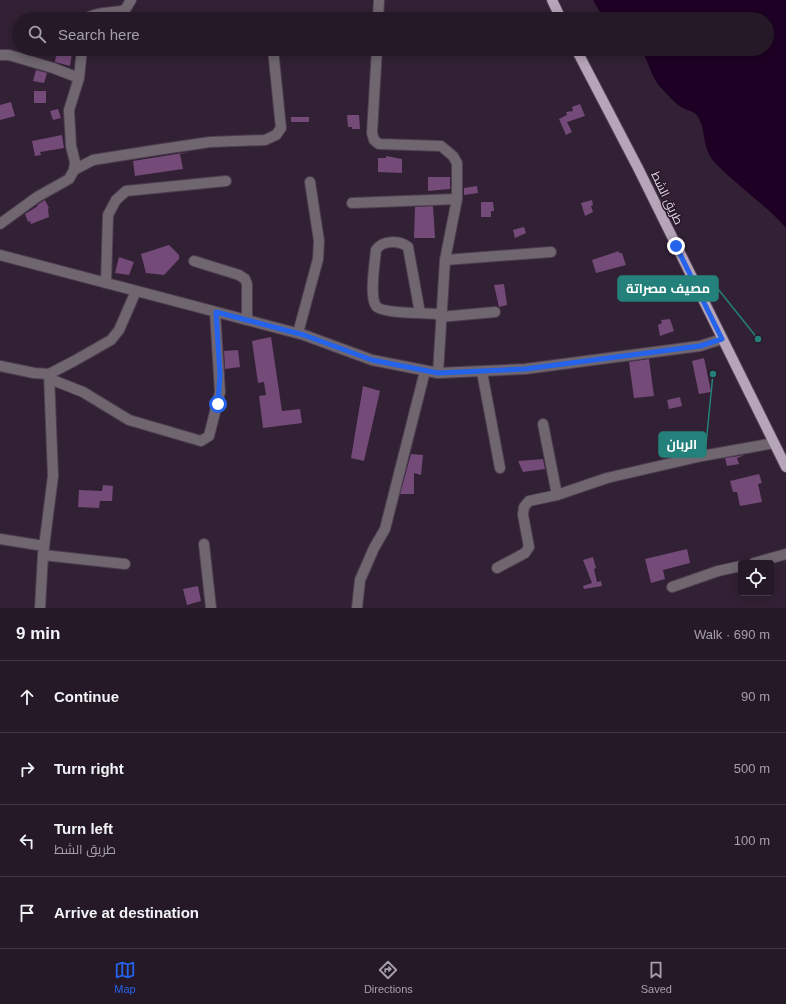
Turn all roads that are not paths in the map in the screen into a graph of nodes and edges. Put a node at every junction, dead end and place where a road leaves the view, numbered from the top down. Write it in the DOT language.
graph roads {
  1 [pos="131,0"];
  2 [pos="379,0"];
  3 [pos="552,0"];
  4 [pos="120,12"];
  5 [pos="378,12"];
  6 [pos="558,12"];
  7 [pos="0,55"];
  8 [pos="12,56"];
  9 [pos="12,56"];
  10 [pos="81,56"];
  11 [pos="274,56"];
  12 [pos="377,56"];
  13 [pos="580,56"];
  14 [pos="79,78"];
  15 [pos="74,170"];
  16 [pos="226,181"];
  17 [pos="310,182"];
  18 [pos="457,199"];
  19 [pos="352,203"];
  20 [pos="0,224"];
  21 [pos="551,252"];
  22 [pos="0,254"];
  23 [pos="445,260"];
  24 [pos="194,261"];
  25 [pos="106,283"];
  26 [pos="136,291"];
  27 [pos="216,312"];
  28 [pos="420,312"];
  29 [pos="495,312"];
  30 [pos="440,315"];
  31 [pos="247,320"];
  32 [pos="298,333"];
  33 [pos="722,339"];
  34 [pos="0,366"];
  35 [pos="425,371"];
  36 [pos="482,372"];
  37 [pos="438,373"];
  38 [pos="49,377"];
  39 [pos="544,424"];
  40 [pos="774,443"];
  41 [pos="786,467"];
  42 [pos="500,468"];
  43 [pos="557,495"];
  44 [pos="0,539"];
  45 [pos="204,544"];
  46 [pos="43,551"];
  47 [pos="786,554"];
  48 [pos="765,560"];
  49 [pos="125,564"];
  50 [pos="738,567"];
  51 [pos="497,568"];
  52 [pos="672,587"];
  53 [pos="40,608"];
  54 [pos="211,608"];
  55 [pos="357,608"];
  1 -- 4 [label="street"];
  2 -- 5 [label="street"];
  3 -- 6 [label="main road"];
  7 -- 8 [label="street"];
  9 -- 14 [label="street"];
  10 -- 14 [label="street"];
  11 -- 15 [label="street"];
  12 -- 18 [label="street"];
  13 -- 33 [label="main road, طريق الشط"];
  14 -- 15 [label="street"];
  15 -- 20 [label="street"];
  16 -- 25 [label="street"];
  17 -- 32 [label="street"];
  18 -- 19 [label="street"];
  18 -- 23 [label="street"];
  21 -- 23 [label="street"];
  22 -- 25 [label="street"];
  23 -- 30 [label="street"];
  24 -- 31 [label="street"];
  25 -- 26 [label="street"];
  26 -- 27 [label="street"];
  26 -- 38 [label="street"];
  27 -- 31 [label="street"];
  27 -- 38 [label="street"];
  28 -- 28 [label="street"];
  28 -- 30 [label="street"];
  29 -- 30 [label="street"];
  30 -- 37 [label="street"];
  31 -- 32 [label="street"];
  32 -- 35 [label="street"];
  33 -- 36 [label="street"];
  33 -- 40 [label="main road, طريق الشط"];
  34 -- 38 [label="street"];
  35 -- 37 [label="street"];
  35 -- 55 [label="street"];
  36 -- 37 [label="street"];
  36 -- 42 [label="street"];
  38 -- 46 [label="street"];
  39 -- 43 [label="street"];
  40 -- 41 [label="main road, طريق الشط"];
  40 -- 43 [label="street"];
  43 -- 51 [label="street"];
  44 -- 46 [label="street"];
  45 -- 54 [label="street"];
  46 -- 49 [label="street"];
  46 -- 53 [label="street"];
  47 -- 48 [label="street"];
  50 -- 52 [label="street"];
}
